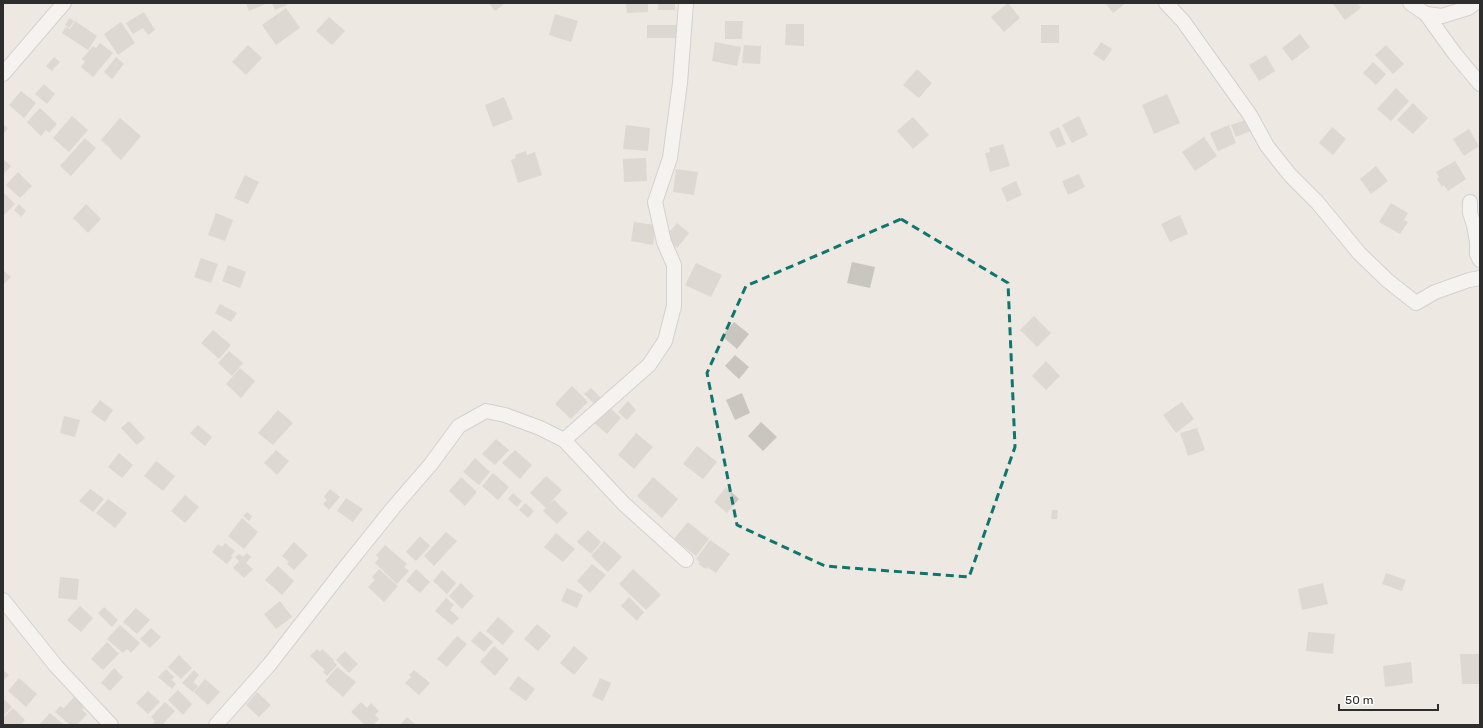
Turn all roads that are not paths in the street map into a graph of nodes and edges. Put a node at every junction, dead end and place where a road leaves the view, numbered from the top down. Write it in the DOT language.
graph roads {
  1 [pos="64,3"];
  2 [pos="686,3"];
  3 [pos="1166,3"];
  4 [pos="1410,3"];
  5 [pos="1475,3"];
  6 [pos="1426,14"];
  7 [pos="3,74"];
  8 [pos="1480,84"];
  9 [pos="1470,202"];
  10 [pos="1480,260"];
  11 [pos="1480,278"];
  12 [pos="564,440"];
  13 [pos="686,560"];
  14 [pos="3,600"];
  15 [pos="111,725"];
  16 [pos="216,725"];
  1 -- 7 [label="street"];
  2 -- 12 [label="street"];
  3 -- 11 [label="street"];
  4 -- 6 [label="street"];
  5 -- 6 [label="street"];
  6 -- 8 [label="street"];
  9 -- 10 [label="street"];
  12 -- 13 [label="street"];
  12 -- 16 [label="street"];
  14 -- 15 [label="street"];
}
